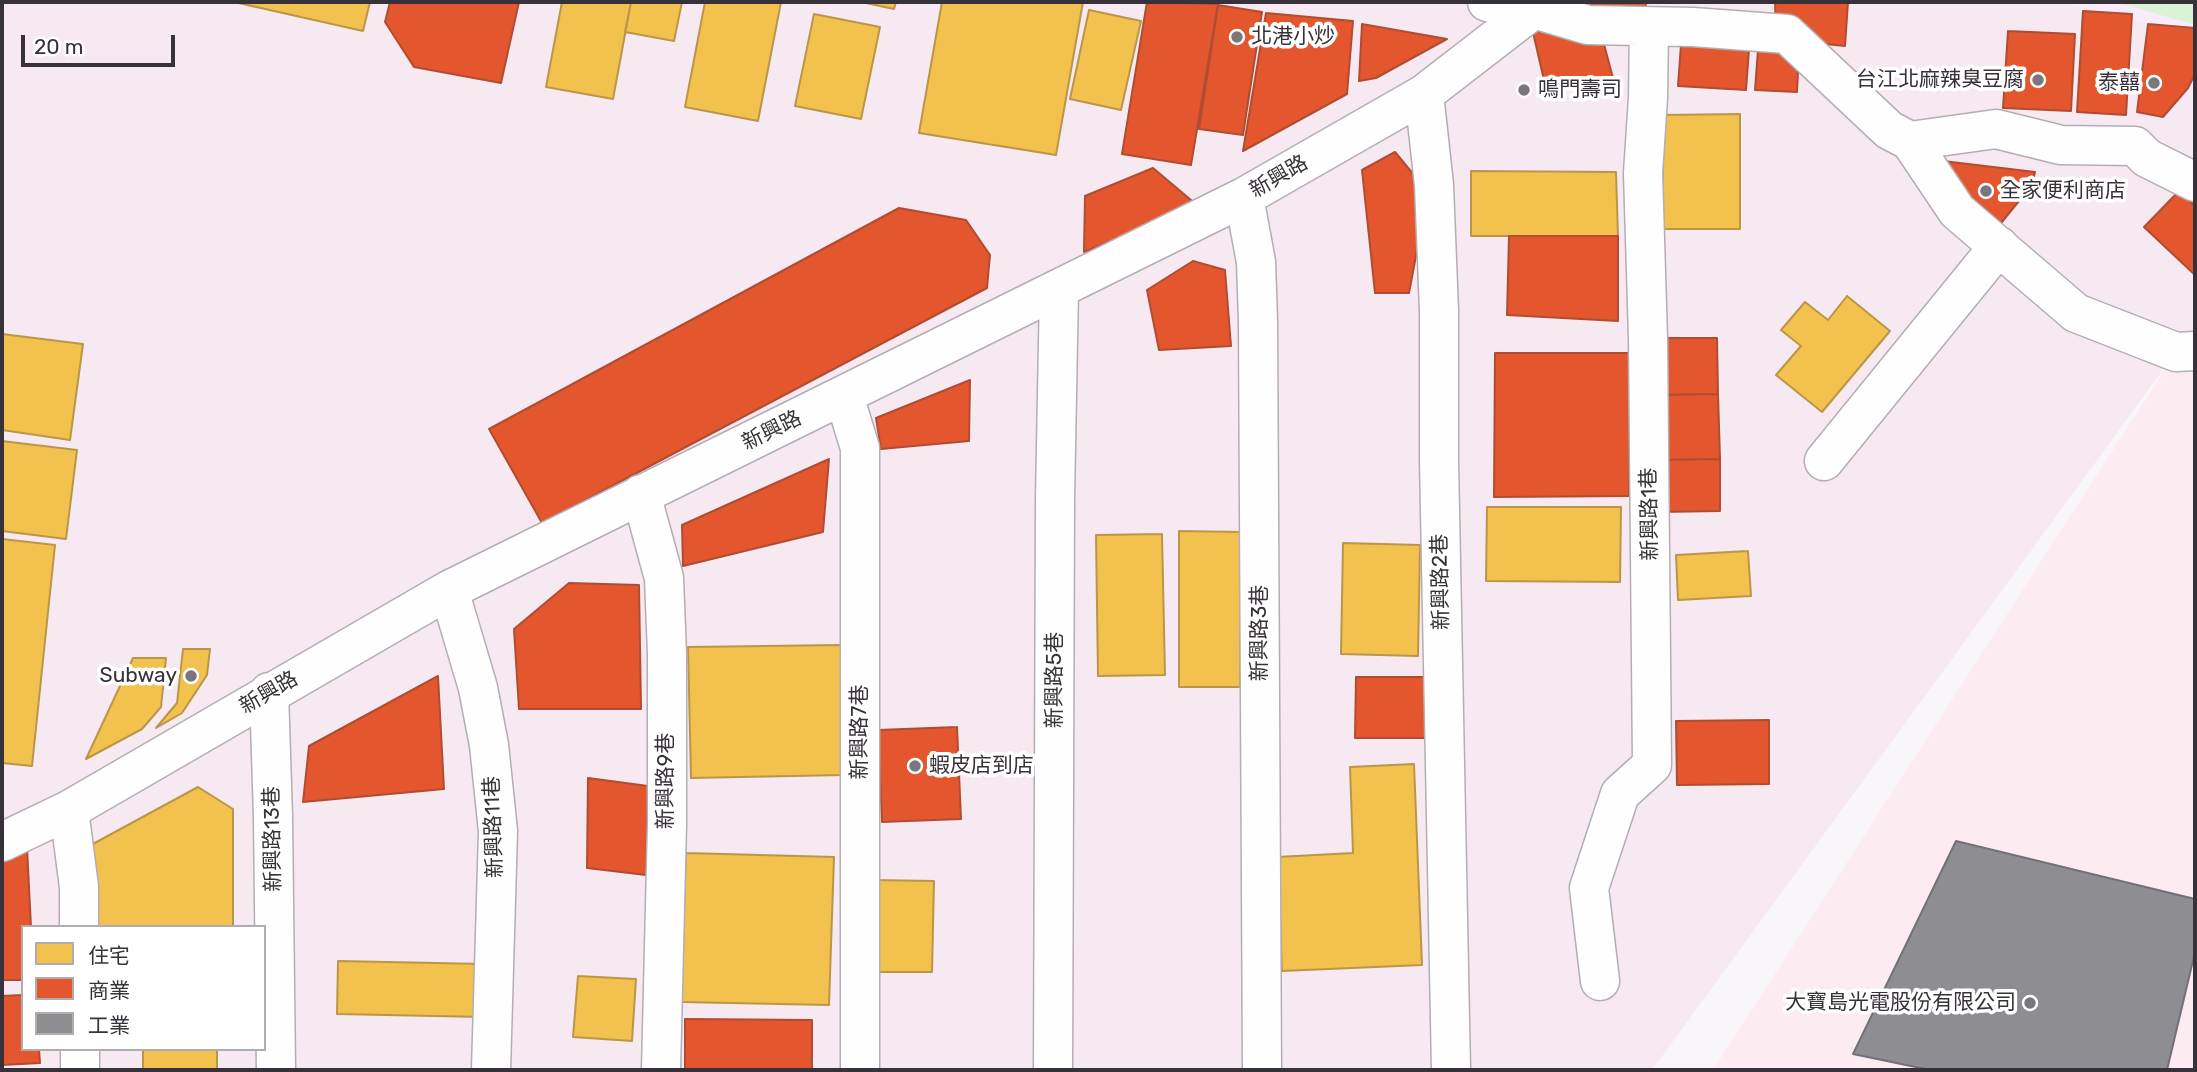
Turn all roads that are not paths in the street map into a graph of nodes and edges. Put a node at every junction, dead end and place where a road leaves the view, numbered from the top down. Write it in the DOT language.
graph roads {
  1 [pos="1487,2"];
  2 [pos="1535,5"];
  3 [pos="1649,28"];
  4 [pos="1424,94"];
  5 [pos="1910,141"];
  6 [pos="2195,182"];
  7 [pos="1244,197"];
  8 [pos="1998,246"];
  9 [pos="1059,290"];
  10 [pos="2195,351"];
  11 [pos="844,396"];
  12 [pos="1824,461"];
  13 [pos="641,494"];
  14 [pos="449,590"];
  15 [pos="269,692"];
  16 [pos="69,810"];
  17 [pos="2,842"];
  18 [pos="79,925"];
  19 [pos="1600,981"];
  20 [pos="80,1051"];
  21 [pos="80,1070"];
  22 [pos="276,1070"];
  23 [pos="491,1070"];
  24 [pos="660,1070"];
  25 [pos="860,1070"];
  26 [pos="1053,1070"];
  27 [pos="1262,1070"];
  28 [pos="1451,1070"];
  1 -- 2 [label="street"];
  2 -- 3 [label="street"];
  2 -- 4 [label="street, 新興路"];
  3 -- 5 [label="street"];
  3 -- 19 [label="street, 新興路1巷"];
  4 -- 7 [label="street, 新興路"];
  4 -- 28 [label="street, 新興路2巷"];
  5 -- 6 [label="street"];
  5 -- 8 [label="street"];
  7 -- 9 [label="street, 新興路"];
  7 -- 27 [label="street, 新興路3巷"];
  8 -- 10 [label="street"];
  8 -- 12 [label="street"];
  9 -- 11 [label="street, 新興路"];
  9 -- 26 [label="street, 新興路5巷"];
  11 -- 13 [label="street, 新興路"];
  11 -- 25 [label="street, 新興路7巷"];
  13 -- 14 [label="street, 新興路"];
  13 -- 24 [label="street, 新興路9巷"];
  14 -- 15 [label="street, 新興路"];
  14 -- 23 [label="street, 新興路11巷"];
  15 -- 16 [label="street, 新興路"];
  15 -- 22 [label="street, 新興路13巷"];
  16 -- 17 [label="street, 新興路"];
  16 -- 18 [label="street"];
  20 -- 21 [label="street"];
}
